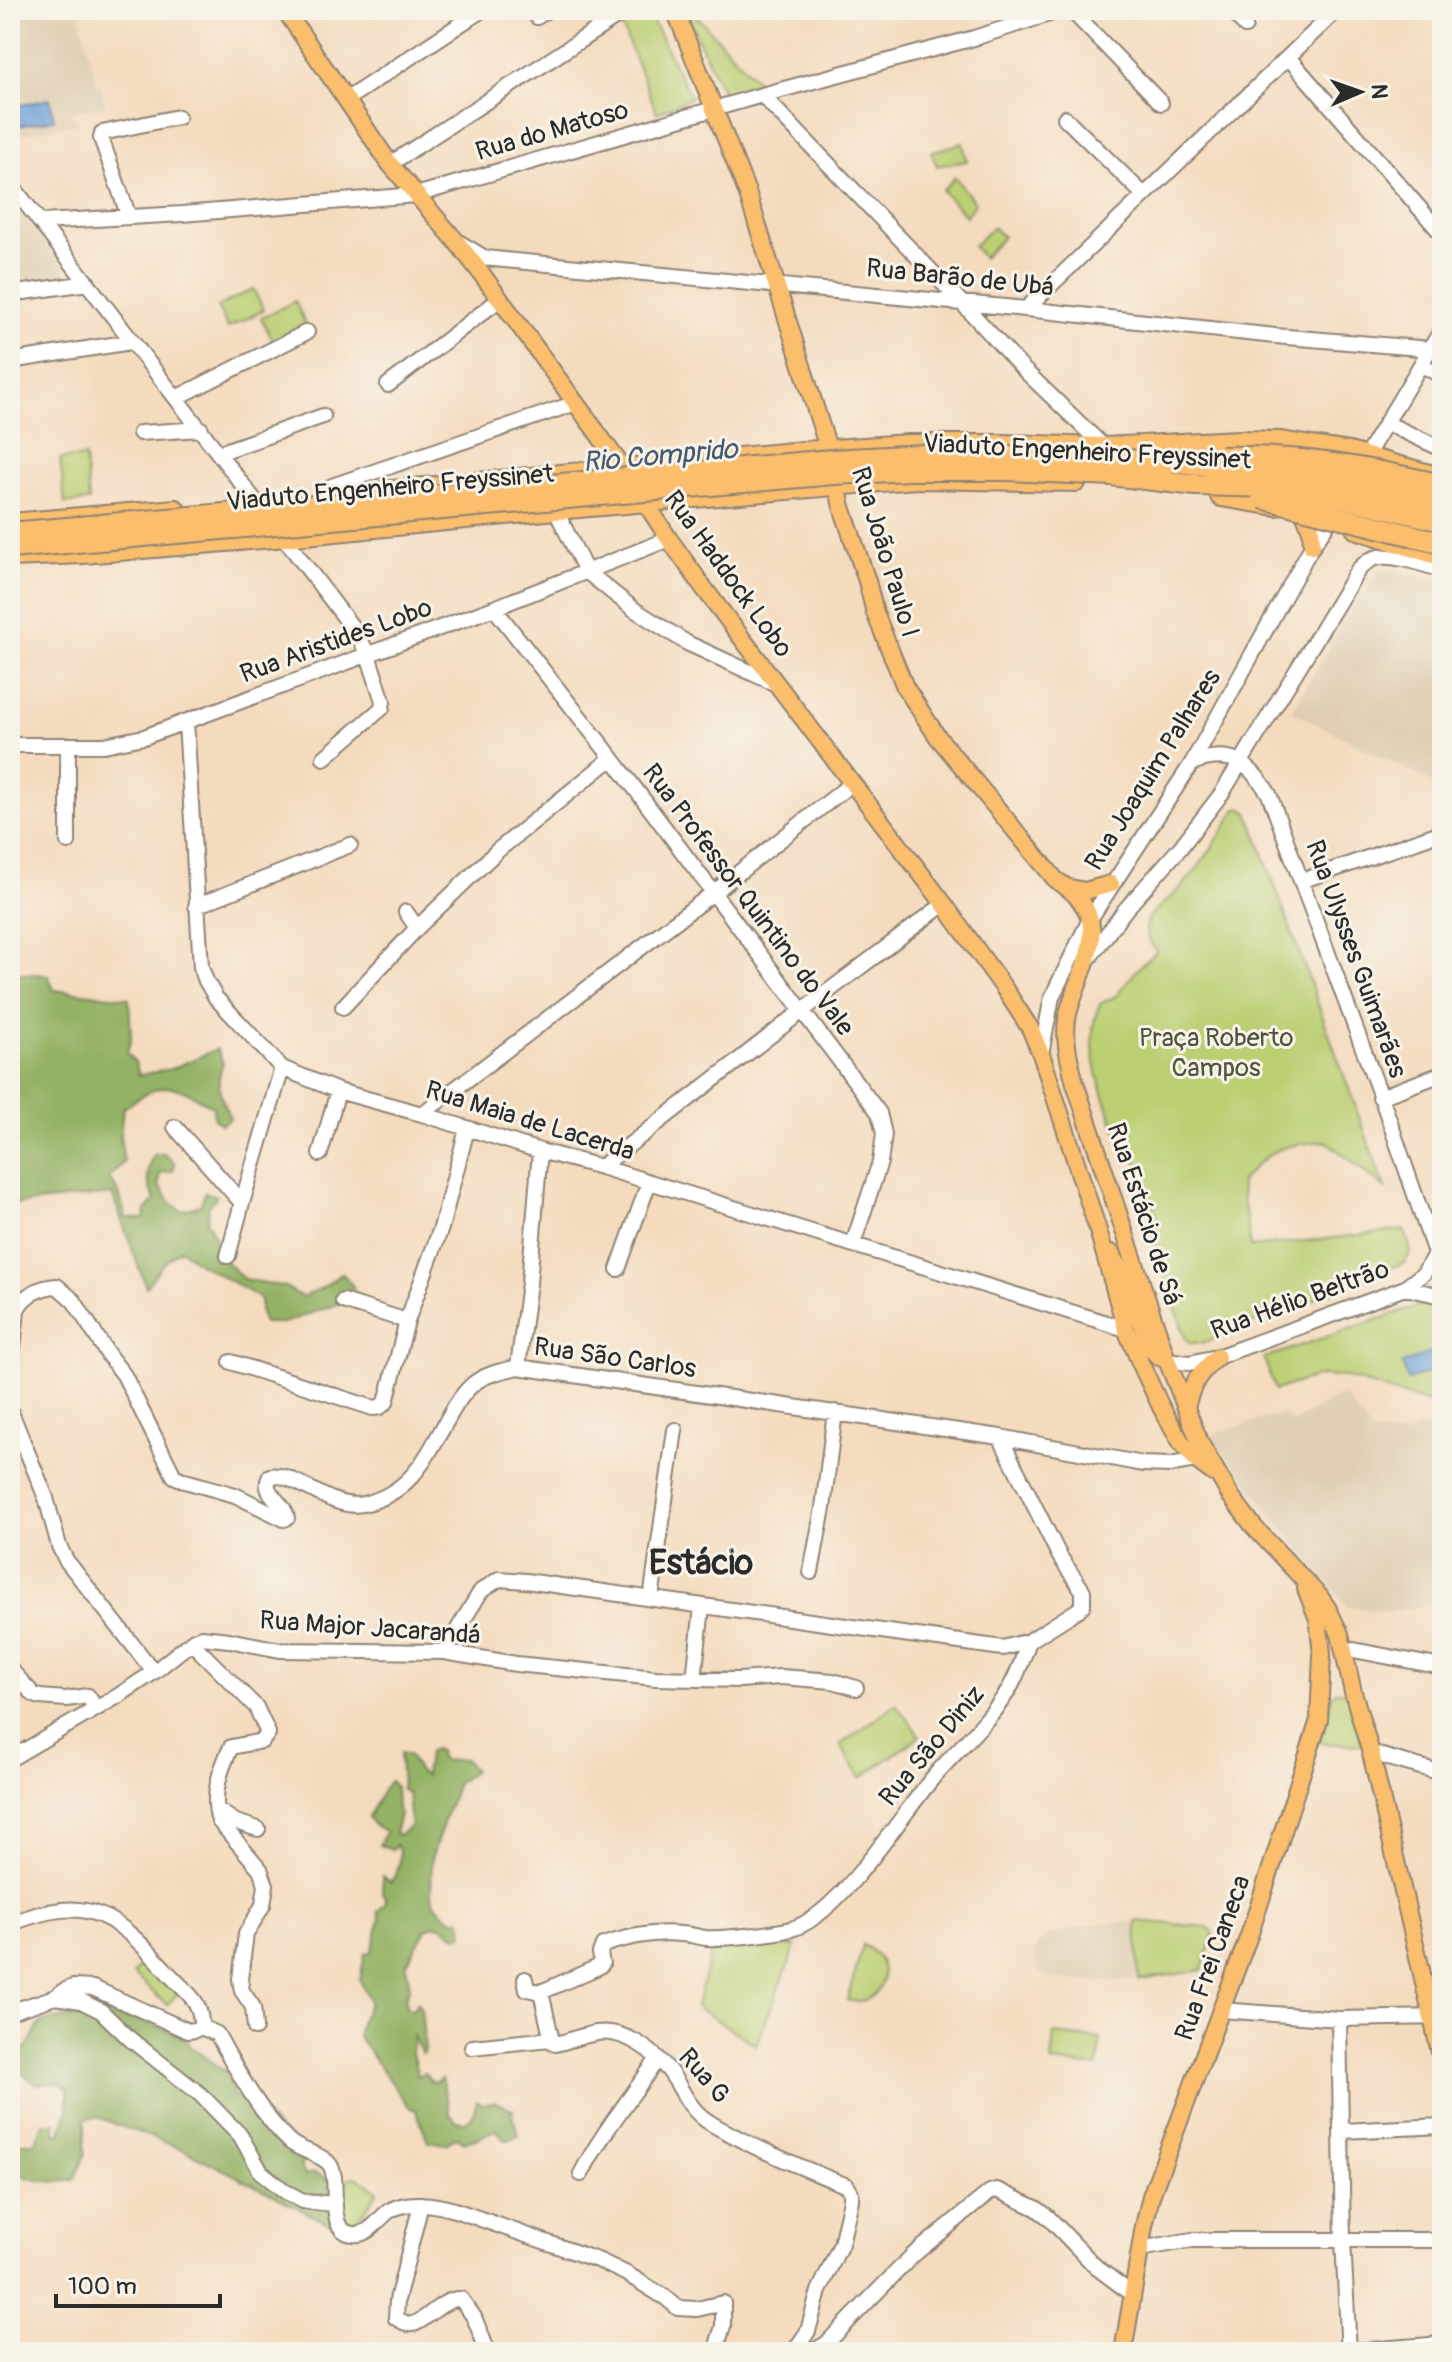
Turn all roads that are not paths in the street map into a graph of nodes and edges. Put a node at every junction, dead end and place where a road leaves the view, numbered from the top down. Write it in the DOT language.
graph roads {
  1 [pos="285,10"];
  2 [pos="482,10"];
  3 [pos="627,10"];
  4 [pos="675,10"];
  5 [pos="1062,10"];
  6 [pos="1071,10"];
  7 [pos="1232,10"];
  8 [pos="1336,10"];
  9 [pos="1245,26"];
  10 [pos="1288,57"];
  11 [pos="762,95"];
  12 [pos="347,99"];
  13 [pos="1161,103"];
  14 [pos="715,109"];
  15 [pos="178,117"];
  16 [pos="1065,118"];
  17 [pos="390,164"];
  18 [pos="10,183"];
  19 [pos="416,195"];
  20 [pos="1144,195"];
  21 [pos="129,217"];
  22 [pos="42,222"];
  23 [pos="1442,234"];
  24 [pos="483,265"];
  25 [pos="88,283"];
  26 [pos="775,285"];
  27 [pos="10,294"];
  28 [pos="500,299"];
  29 [pos="962,303"];
  30 [pos="985,305"];
  31 [pos="1026,309"];
  32 [pos="980,322"];
  33 [pos="1442,329"];
  34 [pos="307,332"];
  35 [pos="131,342"];
  36 [pos="1431,349"];
  37 [pos="10,361"];
  38 [pos="1422,365"];
  39 [pos="1442,376"];
  40 [pos="388,385"];
  41 [pos="176,398"];
  42 [pos="576,403"];
  43 [pos="323,416"];
  44 [pos="1386,423"];
  45 [pos="201,429"];
  46 [pos="140,433"];
  47 [pos="1239,439"];
  48 [pos="1213,440"];
  49 [pos="909,443"];
  50 [pos="828,448"];
  51 [pos="1442,449"];
  52 [pos="219,453"];
  53 [pos="1366,455"];
  54 [pos="1179,462"];
  55 [pos="1113,466"];
  56 [pos="623,468"];
  57 [pos="1356,475"];
  58 [pos="1442,477"];
  59 [pos="916,480"];
  60 [pos="1196,485"];
  61 [pos="1442,485"];
  62 [pos="837,487"];
  63 [pos="1225,490"];
  64 [pos="327,495"];
  65 [pos="1442,498"];
  66 [pos="256,502"];
  67 [pos="646,503"];
  68 [pos="1442,505"];
  69 [pos="556,511"];
  70 [pos="1305,515"];
  71 [pos="80,516"];
  72 [pos="1442,521"];
  73 [pos="10,522"];
  74 [pos="1329,522"];
  75 [pos="10,533"];
  76 [pos="1442,535"];
  77 [pos="285,537"];
  78 [pos="669,539"];
  79 [pos="1312,546"];
  80 [pos="10,548"];
  81 [pos="83,555"];
  82 [pos="1418,557"];
  83 [pos="10,558"];
  84 [pos="1441,561"];
  85 [pos="586,571"];
  86 [pos="494,608"];
  87 [pos="368,655"];
  88 [pos="779,686"];
  89 [pos="186,722"];
  90 [pos="10,745"];
  91 [pos="68,745"];
  92 [pos="324,758"];
  93 [pos="612,758"];
  94 [pos="1241,762"];
  95 [pos="1192,763"];
  96 [pos="851,784"];
  97 [pos="1442,832"];
  98 [pos="68,842"];
  99 [pos="350,845"];
  100 [pos="1301,881"];
  101 [pos="1111,884"];
  102 [pos="1070,888"];
  103 [pos="713,893"];
  104 [pos="944,904"];
  105 [pos="196,906"];
  106 [pos="406,912"];
  107 [pos="1090,919"];
  108 [pos="417,928"];
  109 [pos="1089,958"];
  110 [pos="343,1007"];
  111 [pos="802,1011"];
  112 [pos="1041,1054"];
  113 [pos="282,1068"];
  114 [pos="1442,1074"];
  115 [pos="338,1091"];
  116 [pos="1380,1097"];
  117 [pos="422,1114"];
  118 [pos="175,1127"];
  119 [pos="467,1129"];
  120 [pos="540,1151"];
  121 [pos="320,1154"];
  122 [pos="601,1167"];
  123 [pos="649,1182"];
  124 [pos="242,1203"];
  125 [pos="1097,1227"];
  126 [pos="853,1244"];
  127 [pos="1435,1254"];
  128 [pos="228,1256"];
  129 [pos="618,1269"];
  130 [pos="1442,1273"];
  131 [pos="1405,1288"];
  132 [pos="1442,1296"];
  133 [pos="343,1301"];
  134 [pos="407,1321"];
  135 [pos="1126,1329"];
  136 [pos="1217,1357"];
  137 [pos="1167,1360"];
  138 [pos="231,1362"];
  139 [pos="518,1367"];
  140 [pos="10,1377"];
  141 [pos="1186,1407"];
  142 [pos="10,1410"];
  143 [pos="835,1412"];
  144 [pos="675,1430"];
  145 [pos="1000,1437"];
  146 [pos="1196,1460"];
  147 [pos="1220,1479"];
  148 [pos="811,1572"];
  149 [pos="1303,1580"];
  150 [pos="651,1599"];
  151 [pos="702,1607"];
  152 [pos="1029,1641"];
  153 [pos="191,1642"];
  154 [pos="1343,1648"];
  155 [pos="444,1652"];
  156 [pos="1442,1667"];
  157 [pos="10,1669"];
  158 [pos="154,1672"];
  159 [pos="694,1679"];
  160 [pos="856,1688"];
  161 [pos="1353,1692"];
  162 [pos="96,1709"];
  163 [pos="1319,1720"];
  164 [pos="1371,1753"];
  165 [pos="10,1759"];
  166 [pos="1442,1773"];
  167 [pos="217,1810"];
  168 [pos="258,1829"];
  169 [pos="10,1924"];
  170 [pos="525,1979"];
  171 [pos="541,1992"];
  172 [pos="55,1997"];
  173 [pos="1221,2010"];
  174 [pos="10,2012"];
  175 [pos="1437,2017"];
  176 [pos="1339,2019"];
  177 [pos="201,2027"];
  178 [pos="255,2028"];
  179 [pos="551,2039"];
  180 [pos="472,2047"];
  181 [pos="658,2058"];
  182 [pos="1442,2061"];
  183 [pos="1442,2126"];
  184 [pos="1342,2131"];
  185 [pos="581,2174"];
  186 [pos="333,2204"];
  187 [pos="421,2204"];
  188 [pos="1442,2240"];
  189 [pos="1343,2241"];
  190 [pos="1140,2249"];
  191 [pos="1132,2294"];
  192 [pos="808,2331"];
  193 [pos="826,2344"];
  194 [pos="1442,2344"];
  195 [pos="488,2352"];
  196 [pos="715,2352"];
  197 [pos="794,2352"];
  198 [pos="812,2352"];
  199 [pos="1123,2352"];
  200 [pos="1341,2352"];
  201 [pos="1348,2352"];
  1 -- 12 [label="main road, Rua Haddock Lobo"];
  2 -- 12 [label="street"];
  3 -- 17 [label="street"];
  4 -- 14 [label="main road, Rua João Paulo I"];
  5 -- 11 [label="street, Rua do Matoso"];
  6 -- 13 [label="street"];
  7 -- 9 [label="street"];
  8 -- 10 [label="street"];
  10 -- 20 [label="street"];
  10 -- 23 [label="street"];
  11 -- 14 [label="street, Rua do Matoso"];
  11 -- 29 [label="street"];
  12 -- 17 [label="main road, Rua Haddock Lobo"];
  14 -- 19 [label="street, Rua do Matoso"];
  14 -- 26 [label="main road, Rua João Paulo I"];
  15 -- 21 [label="street"];
  16 -- 20 [label="street"];
  17 -- 19 [label="main road, Rua Haddock Lobo"];
  18 -- 22 [label="street"];
  19 -- 21 [label="street, Rua do Matoso"];
  19 -- 24 [label="main road, Rua Haddock Lobo"];
  20 -- 31 [label="street"];
  21 -- 22 [label="street, Rua do Matoso"];
  22 -- 25 [label="street"];
  24 -- 26 [label="street, Rua Barão de Ubá"];
  24 -- 28 [label="main road, Rua Haddock Lobo"];
  25 -- 27 [label="street"];
  25 -- 35 [label="street"];
  26 -- 29 [label="street, Rua Barão de Ubá"];
  26 -- 50 [label="main road, Rua João Paulo I"];
  28 -- 40 [label="street"];
  28 -- 42 [label="main road, Rua Haddock Lobo"];
  29 -- 30 [label="street, Rua Barão de Ubá"];
  29 -- 32 [label="street"];
  30 -- 31 [label="street, Rua Barão de Ubá"];
  30 -- 32 [label="street"];
  31 -- 36 [label="street, Rua Barão de Ubá"];
  32 -- 55 [label="street"];
  33 -- 36 [label="street"];
  34 -- 41 [label="street"];
  35 -- 37 [label="street"];
  35 -- 41 [label="street"];
  36 -- 38 [label="street"];
  38 -- 39 [label="street"];
  38 -- 44 [label="street"];
  41 -- 45 [label="street"];
  42 -- 56 [label="main road, Rua Haddock Lobo"];
  42 -- 64 [label="street"];
  43 -- 52 [label="street"];
  44 -- 51 [label="street"];
  44 -- 53 [label="street"];
  45 -- 46 [label="street"];
  45 -- 52 [label="street"];
  47 -- 48 [label="main road"];
  47 -- 53 [label="main road"];
  47 -- 57 [label="main road"];
  48 -- 55 [label="main road"];
  48 -- 63 [label="main road, bridge"];
  49 -- 50 [label="main road"];
  49 -- 55 [label="main road"];
  49 -- 59 [label="main road, bridge"];
  50 -- 56 [label="main road"];
  50 -- 62 [label="main road, Rua João Paulo I, bridge"];
  52 -- 66 [label="street"];
  53 -- 57 [label="street"];
  53 -- 58 [label="main road"];
  54 -- 61 [label="highway, bridge"];
  54 -- 68 [label="highway, Viaduto Engenheiro Freyssinet, bridge"];
  54 -- 75 [label="highway, Viaduto Engenheiro Freyssinet, bridge"];
  55 -- 59 [label="main road"];
  55 -- 63 [label="main road"];
  56 -- 64 [label="main road"];
  56 -- 67 [label="main road, Rua Haddock Lobo, bridge"];
  57 -- 65 [label="main road"];
  59 -- 62 [label="main road"];
  60 -- 72 [label="highway, Viaduto Engenheiro Freyssinet, bridge"];
  60 -- 80 [label="highway, Viaduto Engenheiro Freyssinet, bridge"];
  60 -- 84 [label="highway, bridge"];
  62 -- 67 [label="main road"];
  62 -- 102 [label="main road, Rua João Paulo I"];
  63 -- 70 [label="main road"];
  63 -- 76 [label="highway"];
  64 -- 66 [label="main road"];
  66 -- 71 [label="main road"];
  66 -- 77 [label="street, bridge"];
  67 -- 69 [label="main road"];
  67 -- 78 [label="main road, Rua Haddock Lobo"];
  69 -- 77 [label="main road"];
  69 -- 85 [label="street"];
  70 -- 74 [label="main road"];
  70 -- 79 [label="main road"];
  71 -- 73 [label="main road"];
  71 -- 81 [label="main road, bridge"];
  74 -- 79 [label="street, Rua Joaquim Palhares"];
  74 -- 82 [label="main road"];
  77 -- 81 [label="main road"];
  77 -- 87 [label="street"];
  78 -- 85 [label="street, Rua Aristides Lobo"];
  78 -- 88 [label="main road, Rua Haddock Lobo"];
  79 -- 95 [label="street, Rua Joaquim Palhares"];
  81 -- 83 [label="main road"];
  82 -- 84 [label="main road"];
  82 -- 94 [label="street, Rua Joaquim Palhares"];
  85 -- 86 [label="street, Rua Aristides Lobo"];
  85 -- 88 [label="street"];
  86 -- 87 [label="street, Rua Aristides Lobo"];
  86 -- 93 [label="street, Rua Professor Quintino do Vale"];
  87 -- 89 [label="street, Rua Aristides Lobo"];
  87 -- 92 [label="street"];
  88 -- 96 [label="main road, Rua Haddock Lobo"];
  89 -- 91 [label="street, Rua Aristides Lobo"];
  89 -- 105 [label="street, Rua Maia de Lacerda"];
  90 -- 91 [label="street, Rua Aristides Lobo"];
  91 -- 98 [label="street"];
  93 -- 103 [label="street, Rua Professor Quintino do Vale"];
  93 -- 108 [label="street"];
  94 -- 95 [label="street"];
  94 -- 100 [label="street, Rua Ulysses Guimarães"];
  94 -- 109 [label="street, Rua Joaquim Palhares"];
  95 -- 101 [label="street, Rua Joaquim Palhares"];
  96 -- 103 [label="street"];
  96 -- 104 [label="main road, Rua Haddock Lobo"];
  97 -- 100 [label="street"];
  99 -- 105 [label="street"];
  100 -- 116 [label="street, Rua Ulysses Guimarães"];
  101 -- 102 [label="main road"];
  101 -- 107 [label="street, Rua Joaquim Palhares"];
  102 -- 107 [label="main road, Rua João Paulo I"];
  103 -- 111 [label="street, Rua Professor Quintino do Vale"];
  103 -- 117 [label="street"];
  104 -- 111 [label="street"];
  104 -- 112 [label="main road, Rua Haddock Lobo"];
  105 -- 113 [label="street, Rua Maia de Lacerda"];
  106 -- 108 [label="street"];
  107 -- 109 [label="main road"];
  107 -- 112 [label="street, Rua Joaquim Palhares"];
  108 -- 110 [label="street"];
  109 -- 137 [label="main road, Rua Estácio de Sá"];
  111 -- 122 [label="street"];
  111 -- 126 [label="street, Rua Professor Quintino do Vale"];
  112 -- 125 [label="main road, Rua Estácio de Sá"];
  113 -- 115 [label="street, Rua Maia de Lacerda"];
  113 -- 124 [label="street"];
  114 -- 116 [label="street"];
  115 -- 117 [label="street, Rua Maia de Lacerda"];
  115 -- 121 [label="street"];
  116 -- 127 [label="street, Rua Ulysses Guimarães"];
  117 -- 119 [label="street, Rua Maia de Lacerda"];
  118 -- 124 [label="street"];
  119 -- 120 [label="street, Rua Maia de Lacerda"];
  119 -- 134 [label="street"];
  120 -- 122 [label="street, Rua Maia de Lacerda"];
  120 -- 139 [label="street"];
  122 -- 123 [label="street, Rua Maia de Lacerda"];
  123 -- 126 [label="street, Rua Maia de Lacerda"];
  123 -- 129 [label="street"];
  124 -- 128 [label="street"];
  125 -- 135 [label="main road, Rua Estácio de Sá"];
  125 -- 137 [label="main road"];
  126 -- 135 [label="street, Rua Maia de Lacerda"];
  127 -- 130 [label="street, Rua Ulysses Guimarães"];
  127 -- 131 [label="street, Rua Hélio Beltrão"];
  131 -- 132 [label="street"];
  131 -- 136 [label="street, Rua Hélio Beltrão"];
  133 -- 134 [label="street"];
  134 -- 138 [label="street"];
  135 -- 146 [label="main road, Rua Estácio de Sá"];
  136 -- 137 [label="street, Rua Hélio Beltrão"];
  136 -- 141 [label="main road"];
  137 -- 141 [label="main road, Rua Estácio de Sá"];
  139 -- 140 [label="street, Rua São Carlos"];
  139 -- 143 [label="street, Rua São Carlos"];
  141 -- 147 [label="main road, Rua Estácio de Sá"];
  142 -- 158 [label="street"];
  143 -- 145 [label="street, Rua São Carlos"];
  143 -- 148 [label="street"];
  144 -- 150 [label="street"];
  145 -- 146 [label="street, Rua São Carlos"];
  145 -- 152 [label="street"];
  146 -- 147 [label="main road, Rua Estácio de Sá"];
  147 -- 149 [label="main road, Rua Estácio de Sá"];
  149 -- 154 [label="main road, Rua Estácio de Sá"];
  149 -- 163 [label="main road, Rua Frei Caneca"];
  150 -- 151 [label="street"];
  150 -- 155 [label="street"];
  151 -- 152 [label="street"];
  151 -- 159 [label="street"];
  152 -- 171 [label="street, Rua São Diniz"];
  153 -- 155 [label="street, Rua Major Jacarandá"];
  153 -- 158 [label="street"];
  153 -- 167 [label="street"];
  154 -- 156 [label="street"];
  154 -- 161 [label="main road, Rua Estácio de Sá"];
  155 -- 159 [label="street, Rua Major Jacarandá"];
  157 -- 162 [label="street"];
  158 -- 162 [label="street"];
  159 -- 160 [label="street, Rua Major Jacarandá"];
  161 -- 163 [label="main road"];
  161 -- 164 [label="main road, Rua Estácio de Sá"];
  162 -- 165 [label="street"];
  163 -- 173 [label="main road, Rua Frei Caneca"];
  164 -- 166 [label="street"];
  164 -- 175 [label="main road, Rua Estácio de Sá"];
  167 -- 168 [label="street"];
  167 -- 178 [label="street"];
  169 -- 177 [label="street"];
  170 -- 171 [label="street"];
  171 -- 179 [label="street"];
  172 -- 174 [label="street"];
  172 -- 177 [label="street"];
  172 -- 186 [label="street"];
  173 -- 176 [label="street"];
  173 -- 190 [label="main road, Rua Frei Caneca"];
  175 -- 176 [label="street"];
  175 -- 182 [label="main road, Rua Estácio de Sá"];
  176 -- 184 [label="street"];
  177 -- 186 [label="street"];
  179 -- 180 [label="street, Rua G"];
  179 -- 181 [label="street, Rua G"];
  181 -- 185 [label="street"];
  181 -- 192 [label="street, Rua G"];
  183 -- 184 [label="street"];
  184 -- 189 [label="street"];
  186 -- 187 [label="street"];
  187 -- 195 [label="street"];
  187 -- 196 [label="street"];
  188 -- 189 [label="street"];
  189 -- 190 [label="street"];
  189 -- 201 [label="street"];
  190 -- 191 [label="main road, Rua Frei Caneca"];
  191 -- 193 [label="street"];
  191 -- 199 [label="main road, Rua Frei Caneca"];
  192 -- 193 [label="street"];
  192 -- 197 [label="street, Rua G"];
  193 -- 198 [label="street"];
  194 -- 201 [label="street"];
  200 -- 201 [label="street"];
}
